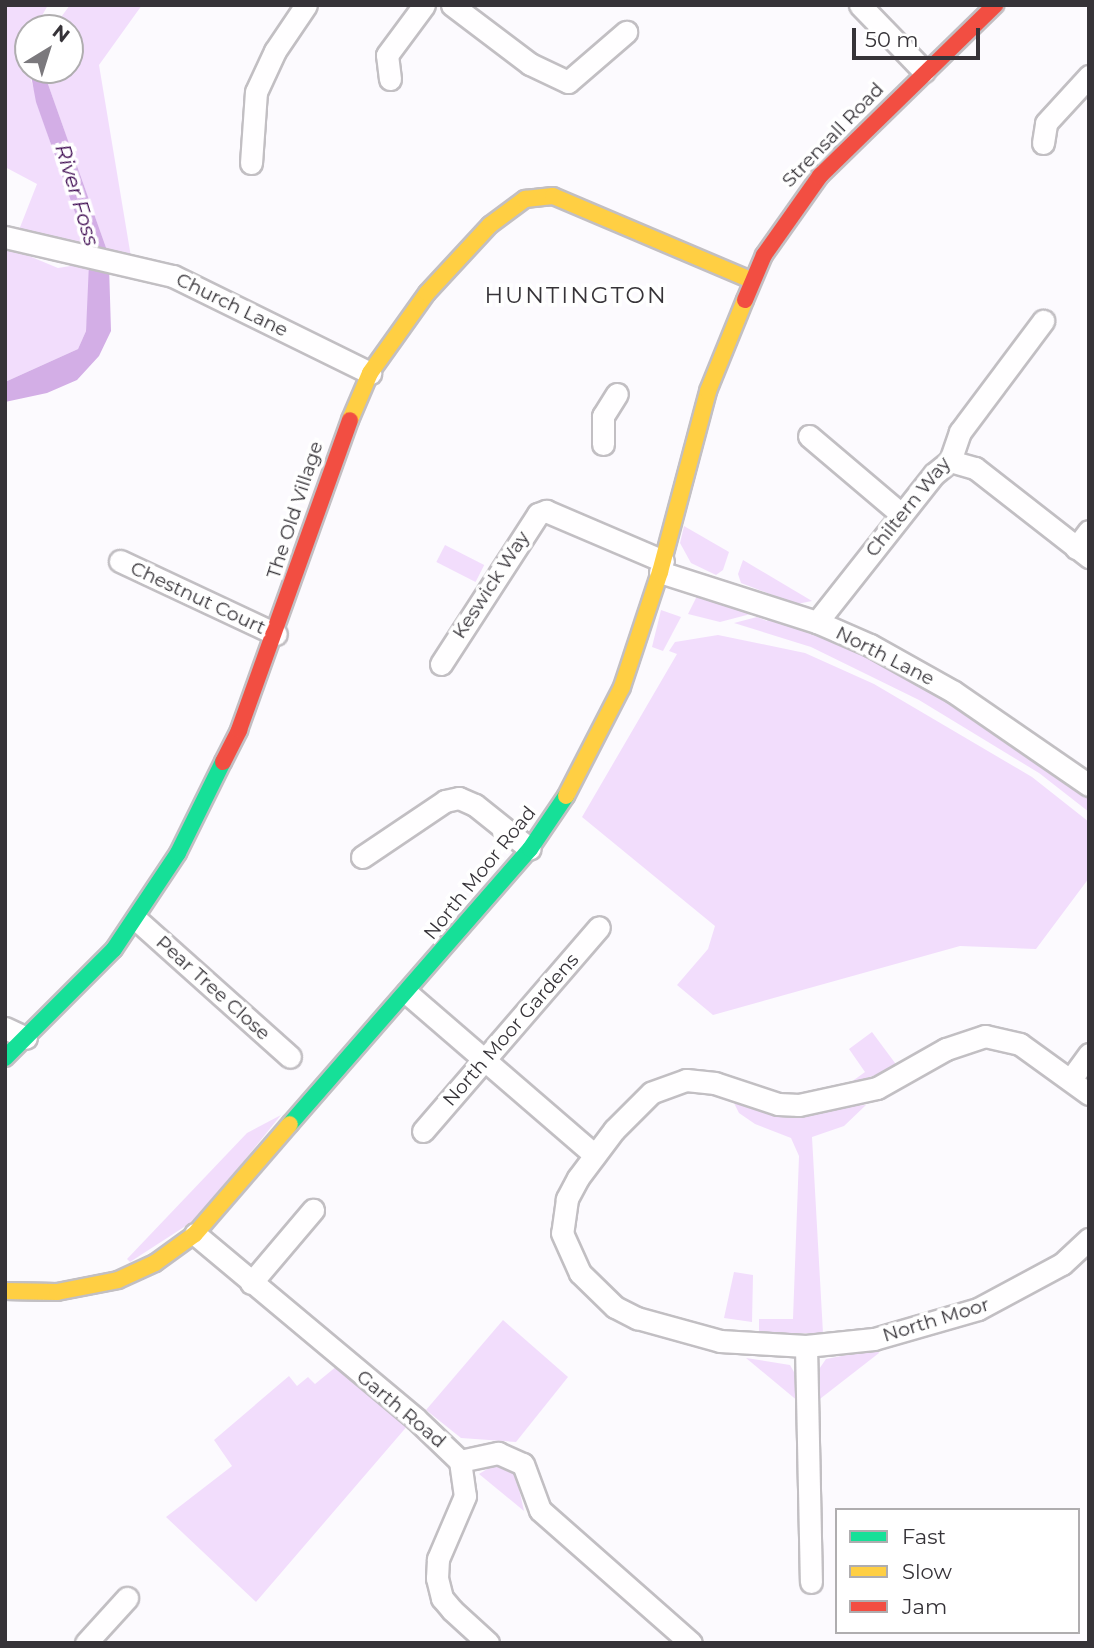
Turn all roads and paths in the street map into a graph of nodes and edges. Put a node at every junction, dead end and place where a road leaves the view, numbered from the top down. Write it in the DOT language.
graph roads {
  1 [pos="306,5"];
  2 [pos="424,5"];
  3 [pos="452,5"];
  4 [pos="860,5"];
  5 [pos="995,5"];
  6 [pos="626,32"];
  7 [pos="924,71"];
  8 [pos="1089,76"];
  9 [pos="390,79"];
  10 [pos="1043,143"];
  11 [pos="251,163"];
  12 [pos="5,237"];
  13 [pos="751,280"];
  14 [pos="1043,321"];
  15 [pos="370,373"];
  16 [pos="617,394"];
  17 [pos="809,436"];
  18 [pos="603,444"];
  19 [pos="950,461"];
  20 [pos="901,514"];
  21 [pos="1084,545"];
  22 [pos="120,561"];
  23 [pos="661,567"];
  24 [pos="817,622"];
  25 [pos="276,634"];
  26 [pos="441,664"];
  27 [pos="1089,785"];
  28 [pos="530,849"];
  29 [pos="362,857"];
  30 [pos="137,920"];
  31 [pos="599,927"];
  32 [pos="407,993"];
  33 [pos="5,1028"];
  34 [pos="26,1038"];
  35 [pos="1089,1054"];
  36 [pos="290,1057"];
  37 [pos="5,1058"];
  38 [pos="486,1061"];
  39 [pos="1070,1079"];
  40 [pos="1089,1094"];
  41 [pos="423,1131"];
  42 [pos="595,1155"];
  43 [pos="313,1210"];
  44 [pos="195,1234"];
  45 [pos="1089,1239"];
  46 [pos="251,1283"];
  47 [pos="5,1291"];
  48 [pos="806,1346"];
  49 [pos="460,1461"];
  50 [pos="810,1582"];
  51 [pos="127,1598"];
  52 [pos="86,1643"];
  53 [pos="488,1643"];
  54 [pos="691,1643"];
  1 -- 11 [label="street"];
  2 -- 9 [label="street"];
  3 -- 6 [label="street"];
  4 -- 7 [label="street"];
  5 -- 7 [label="street, Strensall Road"];
  7 -- 13 [label="street, Strensall Road"];
  8 -- 10 [label="street"];
  12 -- 15 [label="street, Church Lane"];
  13 -- 15 [label="street, The Old Village"];
  13 -- 23 [label="street, North Moor Road"];
  14 -- 19 [label="street, Chiltern Way"];
  15 -- 25 [label="street, The Old Village"];
  16 -- 18 [label="street"];
  17 -- 20 [label="street"];
  19 -- 20 [label="street, Chiltern Way"];
  19 -- 21 [label="street"];
  20 -- 24 [label="street, Chiltern Way"];
  22 -- 25 [label="street, Chestnut Court"];
  23 -- 24 [label="street, North Lane"];
  23 -- 26 [label="street, Keswick Way"];
  23 -- 28 [label="street, North Moor Road"];
  24 -- 27 [label="street, North Lane"];
  25 -- 30 [label="street, The Old Village"];
  28 -- 29 [label="street"];
  28 -- 32 [label="street, North Moor Road"];
  30 -- 34 [label="street, The Old Village"];
  30 -- 36 [label="street, Pear Tree Close"];
  31 -- 38 [label="street, North Moor Gardens"];
  32 -- 38 [label="street"];
  32 -- 44 [label="street, North Moor Road"];
  33 -- 34 [label="street"];
  34 -- 37 [label="street, The Old Village"];
  35 -- 39 [label="street"];
  38 -- 41 [label="street, North Moor Gardens"];
  38 -- 42 [label="street"];
  39 -- 40 [label="street, North Moor"];
  39 -- 42 [label="street, North Moor"];
  42 -- 48 [label="street, North Moor"];
  43 -- 46 [label="street"];
  44 -- 46 [label="street, Garth Road"];
  44 -- 47 [label="street, North Moor Road"];
  45 -- 48 [label="street, North Moor"];
  46 -- 49 [label="street, Garth Road"];
  48 -- 50 [label="street"];
  49 -- 53 [label="street"];
  49 -- 54 [label="street, Garth Road"];
  51 -- 52 [label="street"];
}
